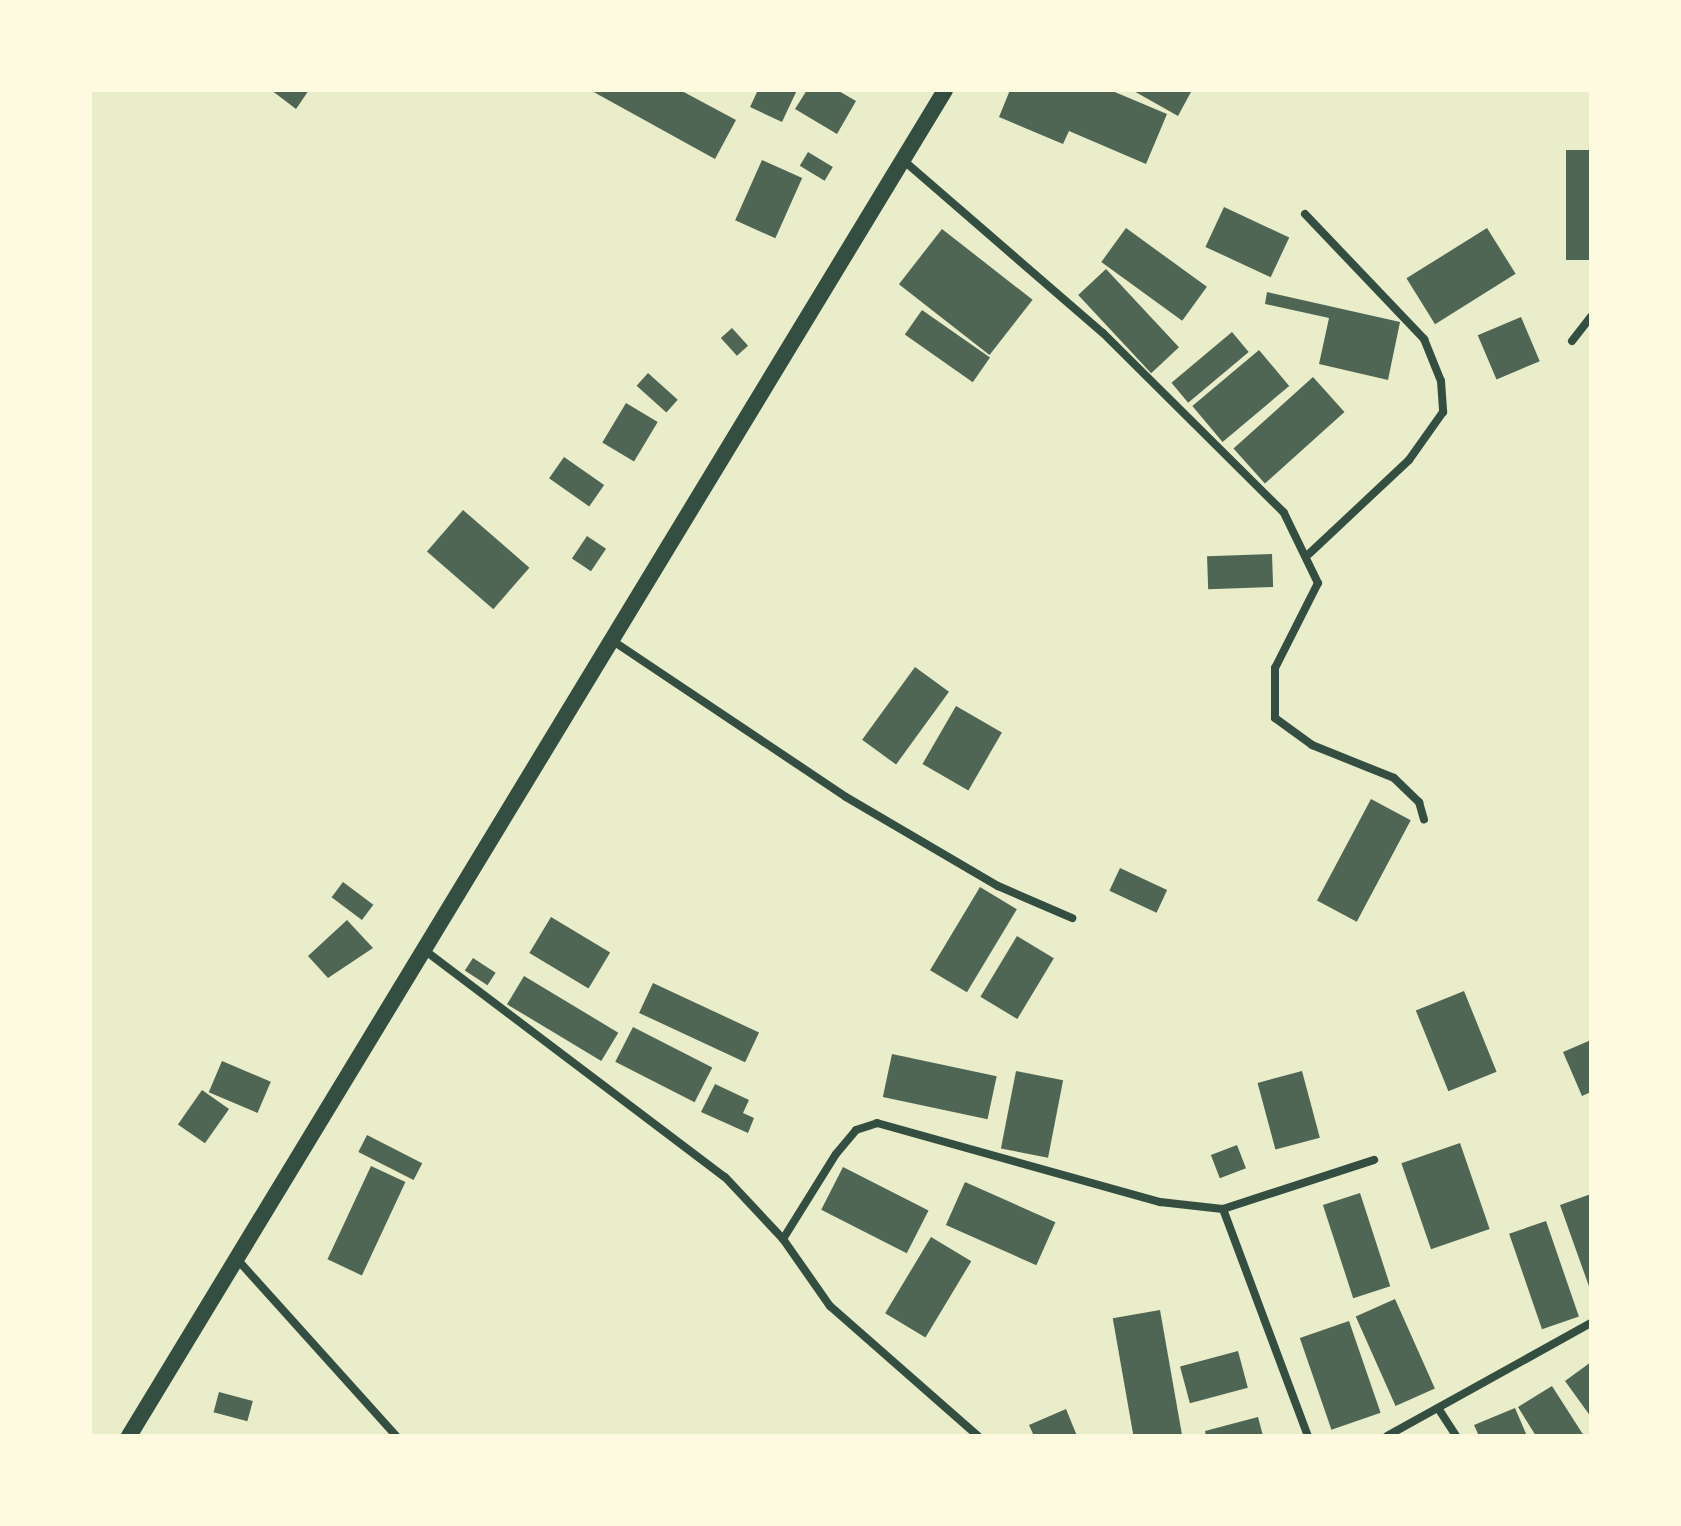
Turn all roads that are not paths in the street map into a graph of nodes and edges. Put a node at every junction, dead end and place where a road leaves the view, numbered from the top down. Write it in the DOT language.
graph roads {
  1 [pos="945,90"];
  2 [pos="902,160"];
  3 [pos="1305,214"];
  4 [pos="1591,317"];
  5 [pos="1572,341"];
  6 [pos="1309,554"];
  7 [pos="613,641"];
  8 [pos="1424,819"];
  9 [pos="1072,918"];
  10 [pos="423,949"];
  11 [pos="1374,1160"];
  12 [pos="1223,1209"];
  13 [pos="783,1239"];
  14 [pos="235,1257"];
  15 [pos="1591,1323"];
  16 [pos="1438,1408"];
  17 [pos="129,1436"];
  18 [pos="396,1436"];
  19 [pos="978,1436"];
  20 [pos="1308,1436"];
  21 [pos="1387,1436"];
  22 [pos="1456,1436"];
  1 -- 2 [label="main road"];
  2 -- 6 [label="street"];
  2 -- 7 [label="main road"];
  3 -- 6 [label="street"];
  4 -- 5 [label="street"];
  6 -- 8 [label="street"];
  7 -- 9 [label="street"];
  7 -- 10 [label="main road"];
  10 -- 13 [label="street"];
  10 -- 14 [label="main road"];
  11 -- 12 [label="street"];
  12 -- 13 [label="street"];
  12 -- 20 [label="street"];
  13 -- 19 [label="street"];
  14 -- 17 [label="main road"];
  14 -- 18 [label="street"];
  15 -- 16 [label="street"];
  16 -- 21 [label="street"];
  16 -- 22 [label="street"];
}
